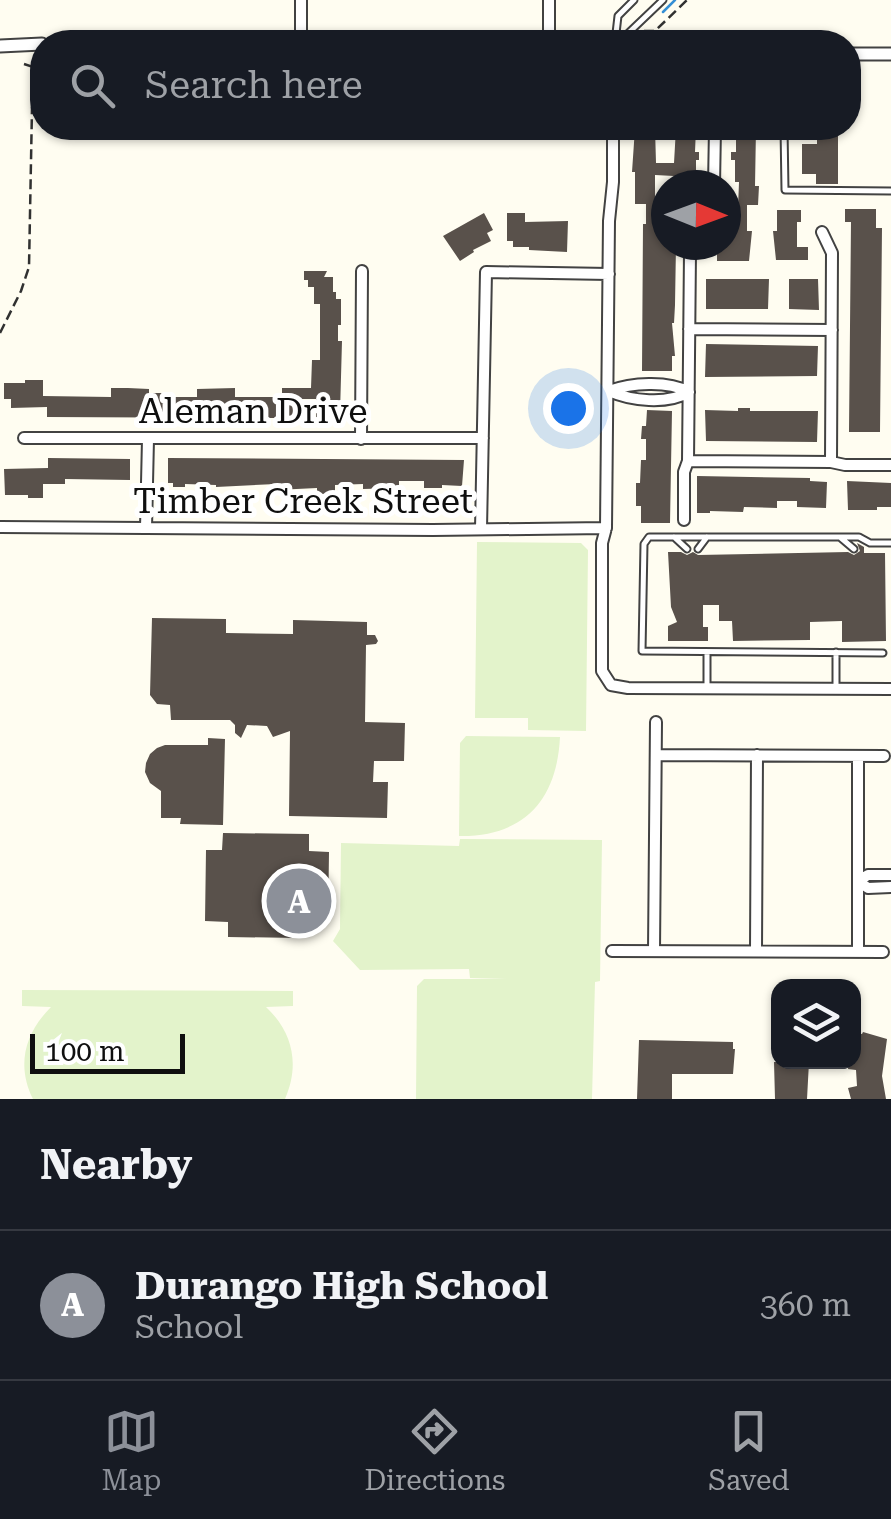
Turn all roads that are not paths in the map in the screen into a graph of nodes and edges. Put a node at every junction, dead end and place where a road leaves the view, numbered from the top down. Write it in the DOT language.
graph roads {
  1 [pos="301,0"];
  2 [pos="549,0"];
  3 [pos="634,0"];
  4 [pos="663,0"];
  5 [pos="301,30"];
  6 [pos="550,30"];
  7 [pos="617,30"];
  8 [pos="631,30"];
  9 [pos="30,45"];
  10 [pos="0,46"];
  11 [pos="861,54"];
  12 [pos="891,54"];
  13 [pos="613,140"];
  14 [pos="715,140"];
  15 [pos="784,140"];
  16 [pos="714,170"];
  17 [pos="891,191"];
  18 [pos="822,232"];
  19 [pos="690,260"];
  20 [pos="362,271"];
  21 [pos="609,274"];
  22 [pos="690,330"];
  23 [pos="832,330"];
  24 [pos="609,391"];
  25 [pos="688,392"];
  26 [pos="24,438"];
  27 [pos="482,438"];
  28 [pos="148,439"];
  29 [pos="361,439"];
  30 [pos="688,461"];
  31 [pos="831,462"];
  32 [pos="891,465"];
  33 [pos="684,520"];
  34 [pos="0,527"];
  35 [pos="146,528"];
  36 [pos="606,528"];
  37 [pos="481,529"];
  38 [pos="674,537"];
  39 [pos="707,537"];
  40 [pos="840,538"];
  41 [pos="870,543"];
  42 [pos="891,543"];
  43 [pos="687,548"];
  44 [pos="698,549"];
  45 [pos="854,549"];
  46 [pos="864,549"];
  47 [pos="706,652"];
  48 [pos="836,652"];
  49 [pos="883,652"];
  50 [pos="707,688"];
  51 [pos="836,689"];
  52 [pos="891,689"];
  53 [pos="656,722"];
  54 [pos="757,754"];
  55 [pos="656,755"];
  56 [pos="858,756"];
  57 [pos="884,756"];
  58 [pos="887,875"];
  59 [pos="858,881"];
  60 [pos="886,888"];
  61 [pos="612,951"];
  62 [pos="654,951"];
  63 [pos="756,952"];
  64 [pos="858,952"];
  65 [pos="883,952"];
  1 -- 5 [label="street"];
  2 -- 6 [label="street"];
  3 -- 7 [label="lane"];
  4 -- 8 [label="lane"];
  9 -- 10 [label="street"];
  11 -- 12 [label="street"];
  13 -- 21 [label="street"];
  14 -- 16 [label="street"];
  15 -- 17 [label="lane"];
  18 -- 23 [label="street"];
  19 -- 22 [label="street"];
  20 -- 29 [label="street"];
  21 -- 24 [label="street"];
  21 -- 27 [label="street"];
  22 -- 23 [label="street"];
  22 -- 25 [label="street"];
  23 -- 31 [label="street"];
  24 -- 25 [label="street"];
  24 -- 36 [label="street"];
  25 -- 30 [label="street"];
  26 -- 28 [label="street, Aleman Drive"];
  27 -- 29 [label="street, Aleman Drive"];
  27 -- 37 [label="street"];
  28 -- 29 [label="street, Aleman Drive"];
  28 -- 35 [label="street"];
  30 -- 31 [label="street"];
  30 -- 33 [label="street"];
  31 -- 32 [label="street"];
  34 -- 35 [label="street, Timber Creek Street"];
  35 -- 37 [label="street, Timber Creek Street"];
  36 -- 37 [label="street, Timber Creek Street"];
  36 -- 50 [label="street"];
  38 -- 39 [label="lane"];
  38 -- 43 [label="lane"];
  38 -- 47 [label="lane"];
  39 -- 40 [label="lane"];
  39 -- 44 [label="lane"];
  40 -- 41 [label="lane"];
  40 -- 45 [label="lane"];
  41 -- 42 [label="lane"];
  41 -- 46 [label="lane"];
  47 -- 48 [label="lane"];
  47 -- 50 [label="lane"];
  48 -- 49 [label="lane"];
  48 -- 51 [label="lane"];
  50 -- 51 [label="street"];
  51 -- 52 [label="street"];
  53 -- 55 [label="street"];
  54 -- 55 [label="street"];
  54 -- 56 [label="street"];
  54 -- 63 [label="street"];
  55 -- 62 [label="street"];
  56 -- 57 [label="street"];
  56 -- 59 [label="street"];
  58 -- 59 [label="street"];
  58 -- 60 [label="lane"];
  59 -- 60 [label="street"];
  59 -- 64 [label="street"];
  61 -- 62 [label="street"];
  62 -- 63 [label="street"];
  63 -- 64 [label="street"];
  64 -- 65 [label="street"];
}
